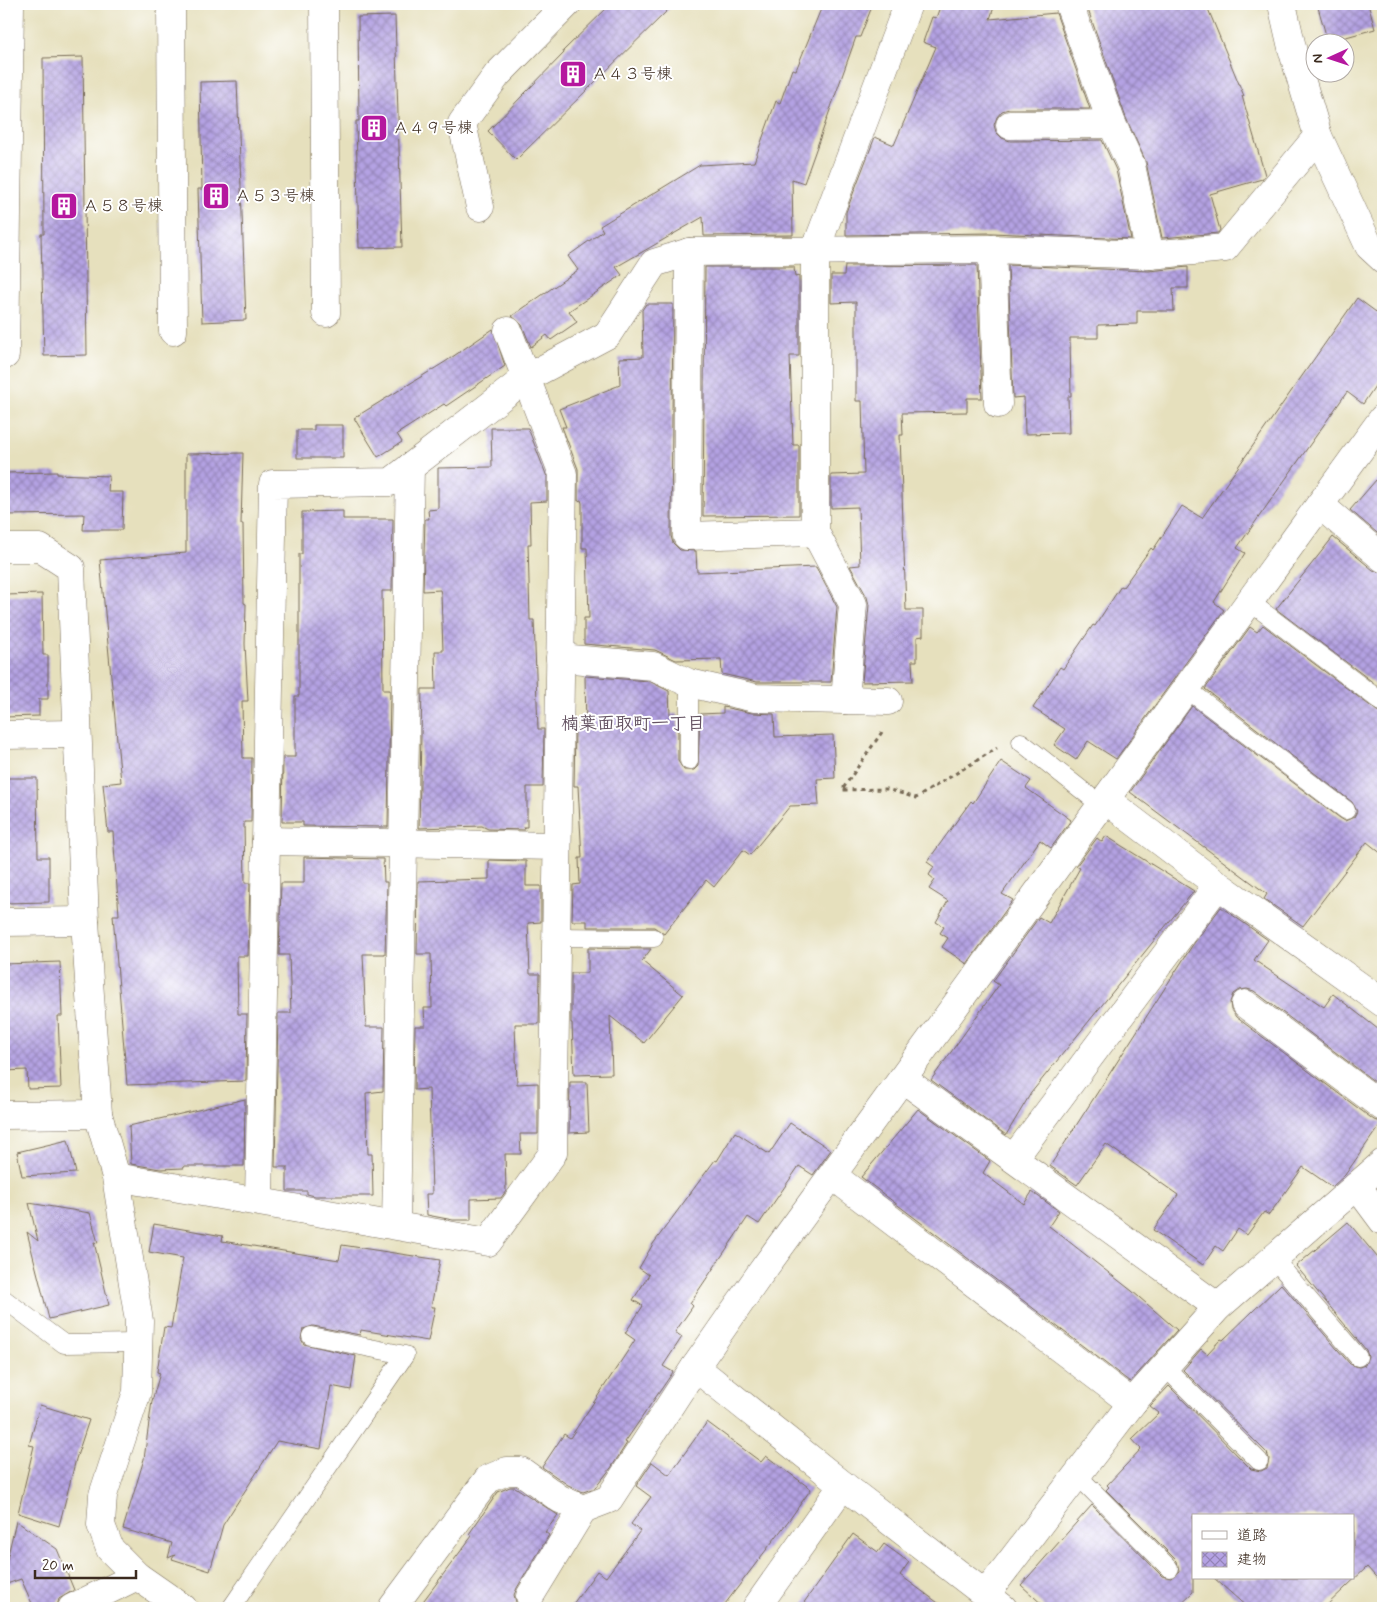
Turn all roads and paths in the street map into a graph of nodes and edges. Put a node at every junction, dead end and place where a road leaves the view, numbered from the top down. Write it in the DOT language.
graph roads {
  1 [pos="10,4"];
  2 [pos="172,4"];
  3 [pos="324,4"];
  4 [pos="567,4"];
  5 [pos="908,4"];
  6 [pos="1069,4"];
  7 [pos="1282,4"];
  8 [pos="1112,124"];
  9 [pos="1010,125"];
  10 [pos="1318,136"];
  11 [pos="480,207"];
  12 [pos="992,249"];
  13 [pos="815,251"];
  14 [pos="689,252"];
  15 [pos="1150,255"];
  16 [pos="1383,259"];
  17 [pos="326,313"];
  18 [pos="508,330"];
  19 [pos="174,331"];
  20 [pos="5,356"];
  21 [pos="526,378"];
  22 [pos="998,404"];
  23 [pos="1383,418"];
  24 [pos="410,467"];
  25 [pos="1320,505"];
  26 [pos="815,532"];
  27 [pos="4,548"];
  28 [pos="1383,558"];
  29 [pos="1250,602"];
  30 [pos="560,658"];
  31 [pos="689,683"];
  32 [pos="1187,689"];
  33 [pos="845,700"];
  34 [pos="1383,703"];
  35 [pos="887,714"];
  36 [pos="77,734"];
  37 [pos="4,735"];
  38 [pos="1021,742"];
  39 [pos="689,761"];
  40 [pos="1104,803"];
  41 [pos="1346,810"];
  42 [pos="266,841"];
  43 [pos="403,843"];
  44 [pos="557,846"];
  45 [pos="1218,885"];
  46 [pos="4,922"];
  47 [pos="85,922"];
  48 [pos="555,937"];
  49 [pos="654,938"];
  50 [pos="1383,1003"];
  51 [pos="1245,1004"];
  52 [pos="903,1079"];
  53 [pos="1383,1107"];
  54 [pos="98,1114"];
  55 [pos="4,1115"];
  56 [pos="1014,1158"];
  57 [pos="1383,1163"];
  58 [pos="833,1176"];
  59 [pos="116,1177"];
  60 [pos="1357,1186"];
  61 [pos="258,1200"];
  62 [pos="1383,1221"];
  63 [pos="396,1225"];
  64 [pos="1274,1259"];
  65 [pos="4,1299"];
  66 [pos="1218,1308"];
  67 [pos="311,1336"];
  68 [pos="138,1343"];
  69 [pos="1358,1357"];
  70 [pos="695,1367"];
  71 [pos="1165,1367"];
  72 [pos="1132,1403"];
  73 [pos="1258,1461"];
  74 [pos="1077,1475"];
  75 [pos="843,1485"];
  76 [pos="583,1509"];
  77 [pos="1169,1568"];
  78 [pos="137,1576"];
  79 [pos="530,1596"];
  80 [pos="997,1604"];
  81 [pos="72,1608"];
  82 [pos="183,1608"];
  83 [pos="231,1608"];
  84 [pos="392,1608"];
  85 [pos="756,1608"];
  1 -- 20 [label="street"];
  2 -- 19 [label="street"];
  3 -- 17 [label="street"];
  4 -- 11 [label="street"];
  5 -- 13 [label="street"];
  6 -- 8 [label="street"];
  7 -- 10 [label="street"];
  8 -- 9 [label="street"];
  8 -- 15 [label="street"];
  10 -- 15 [label="street"];
  10 -- 16 [label="street"];
  12 -- 13 [label="street"];
  12 -- 15 [label="street"];
  12 -- 22 [label="street"];
  13 -- 14 [label="street"];
  13 -- 26 [label="street"];
  14 -- 21 [label="street"];
  14 -- 26 [label="street"];
  18 -- 21 [label="street"];
  21 -- 24 [label="street"];
  21 -- 30 [label="street"];
  23 -- 25 [label="street"];
  24 -- 42 [label="street"];
  24 -- 43 [label="street"];
  25 -- 28 [label="street"];
  25 -- 29 [label="street"];
  26 -- 33 [label="street"];
  27 -- 36 [label="street"];
  29 -- 32 [label="street"];
  29 -- 34 [label="lane"];
  30 -- 31 [label="street"];
  30 -- 44 [label="street"];
  31 -- 33 [label="street"];
  31 -- 39 [label="lane"];
  32 -- 40 [label="street"];
  32 -- 41 [label="lane"];
  33 -- 35 [label="street"];
  35 -- 38 [label="path"];
  36 -- 37 [label="street"];
  36 -- 47 [label="street"];
  38 -- 40 [label="lane"];
  40 -- 45 [label="street"];
  40 -- 52 [label="street"];
  42 -- 43 [label="street"];
  42 -- 61 [label="street"];
  43 -- 44 [label="street"];
  43 -- 63 [label="street"];
  44 -- 48 [label="street"];
  45 -- 50 [label="street"];
  45 -- 56 [label="street"];
  46 -- 47 [label="street"];
  47 -- 54 [label="street"];
  48 -- 49 [label="lane"];
  48 -- 63 [label="street"];
  51 -- 53 [label="street"];
  52 -- 56 [label="street"];
  52 -- 58 [label="street"];
  54 -- 55 [label="street"];
  54 -- 59 [label="street"];
  56 -- 66 [label="street"];
  57 -- 60 [label="street"];
  58 -- 70 [label="street"];
  58 -- 72 [label="street"];
  59 -- 61 [label="street"];
  59 -- 68 [label="street"];
  60 -- 62 [label="street"];
  60 -- 64 [label="street"];
  61 -- 63 [label="street"];
  64 -- 66 [label="street"];
  64 -- 69 [label="lane"];
  65 -- 68 [label="lane"];
  66 -- 71 [label="street"];
  67 -- 83 [label="lane"];
  68 -- 78 [label="street"];
  70 -- 75 [label="street"];
  70 -- 76 [label="street"];
  71 -- 72 [label="street"];
  71 -- 73 [label="lane"];
  72 -- 74 [label="street"];
  74 -- 77 [label="lane"];
  74 -- 80 [label="street"];
  75 -- 80 [label="street"];
  75 -- 85 [label="street"];
  76 -- 79 [label="street"];
  76 -- 84 [label="street"];
  78 -- 81 [label="street"];
  78 -- 82 [label="street"];
}
